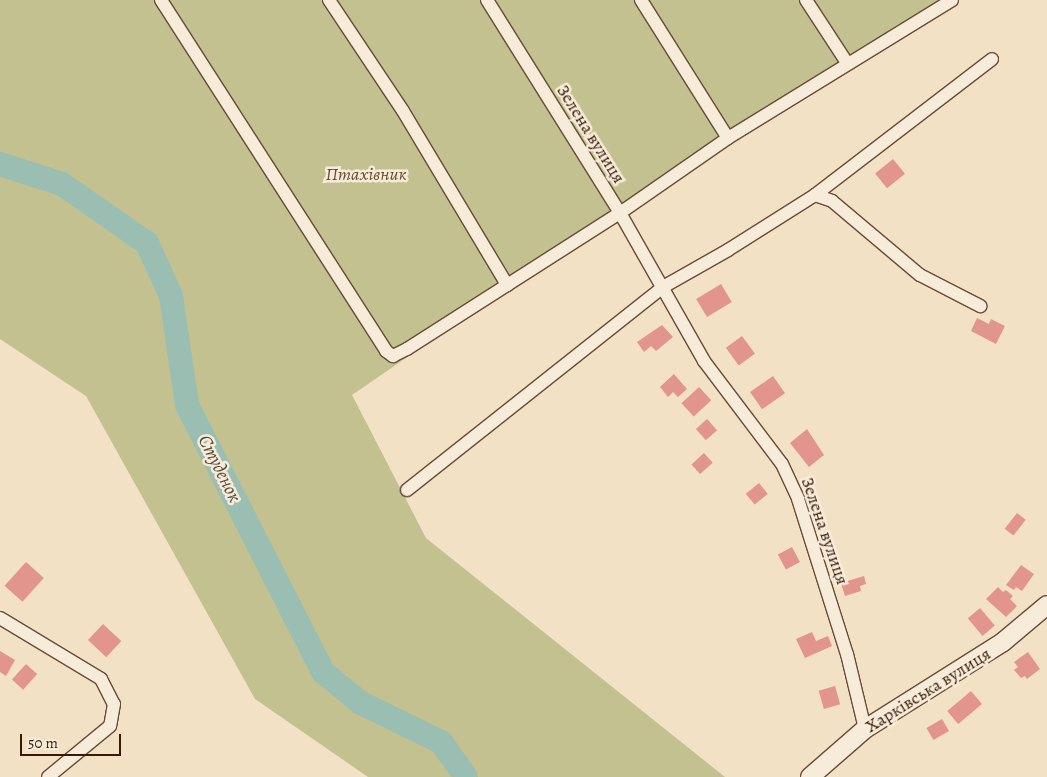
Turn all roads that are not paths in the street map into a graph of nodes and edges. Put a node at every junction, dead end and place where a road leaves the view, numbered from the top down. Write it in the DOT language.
graph roads {
  1 [pos="161,0"];
  2 [pos="329,0"];
  3 [pos="487,0"];
  4 [pos="641,0"];
  5 [pos="806,0"];
  6 [pos="952,0"];
  7 [pos="992,59"];
  8 [pos="847,63"];
  9 [pos="728,138"];
  10 [pos="816,195"];
  11 [pos="620,213"];
  12 [pos="507,285"];
  13 [pos="663,287"];
  14 [pos="980,306"];
  15 [pos="408,490"];
  16 [pos="1047,605"];
  17 [pos="0,618"];
  18 [pos="865,729"];
  19 [pos="48,777"];
  20 [pos="810,777"];
  1 -- 12 [label="street"];
  2 -- 12 [label="street"];
  3 -- 11 [label="street, Зелена вулиця"];
  4 -- 9 [label="street"];
  5 -- 8 [label="street"];
  6 -- 8 [label="street"];
  7 -- 10 [label="street"];
  8 -- 9 [label="street"];
  9 -- 11 [label="street"];
  10 -- 13 [label="street"];
  10 -- 14 [label="street"];
  11 -- 12 [label="street"];
  11 -- 13 [label="street, Зелена вулиця"];
  13 -- 15 [label="street"];
  13 -- 18 [label="street, Зелена вулиця"];
  16 -- 18 [label="street, Харківська вулиця"];
  17 -- 19 [label="street"];
  18 -- 20 [label="street, Харківська вулиця"];
}
